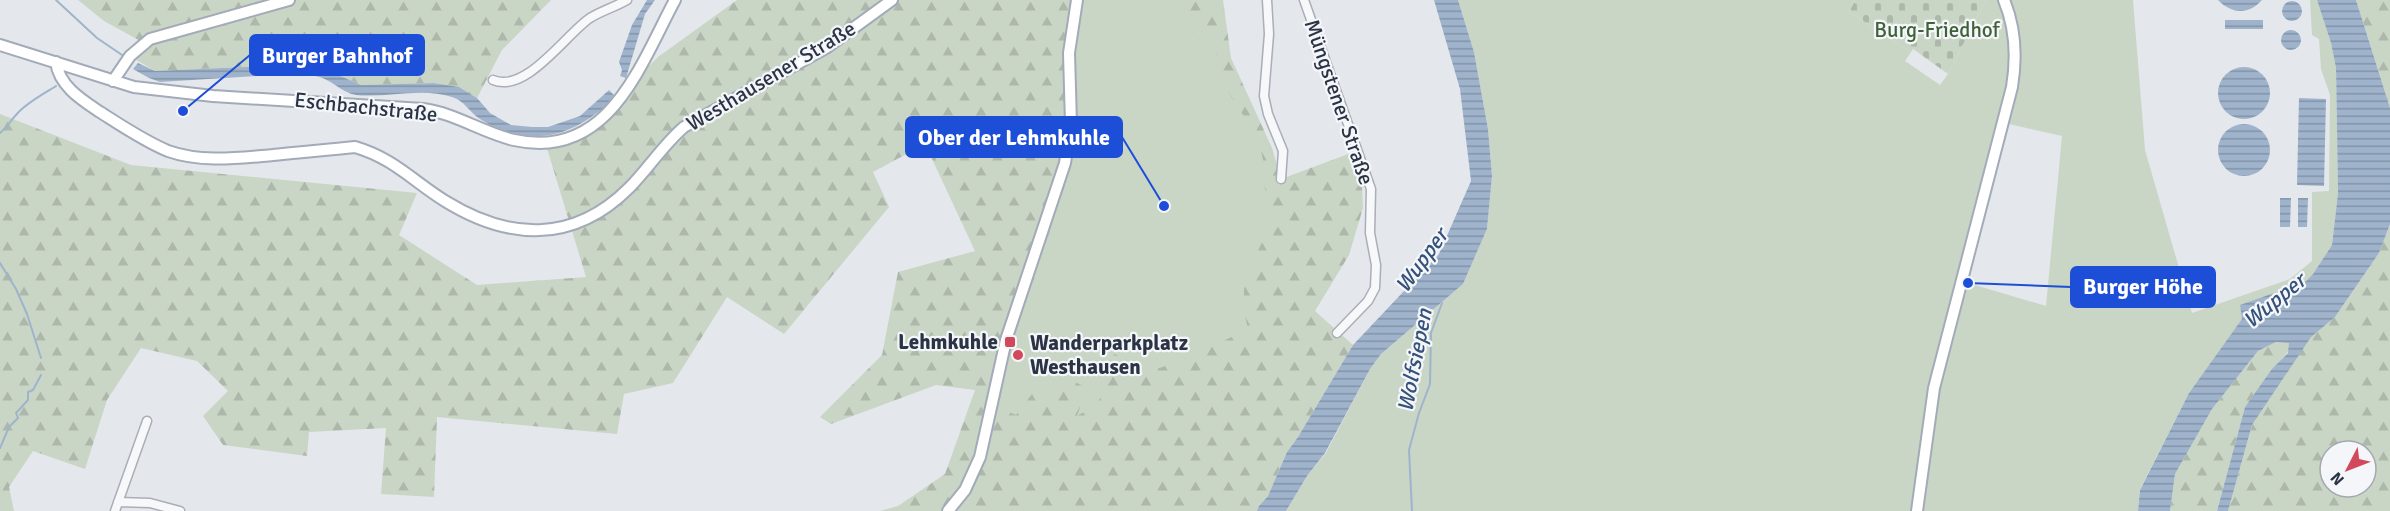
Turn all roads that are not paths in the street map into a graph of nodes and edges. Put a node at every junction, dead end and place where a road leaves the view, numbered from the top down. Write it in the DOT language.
graph roads {
  1 [pos="289,0"];
  2 [pos="627,0"];
  3 [pos="675,0"];
  4 [pos="892,0"];
  5 [pos="1077,0"];
  6 [pos="1267,0"];
  7 [pos="1304,0"];
  8 [pos="2004,0"];
  9 [pos="0,45"];
  10 [pos="56,62"];
  11 [pos="493,80"];
  12 [pos="113,81"];
  13 [pos="1281,179"];
  14 [pos="1337,333"];
  15 [pos="147,421"];
  16 [pos="118,502"];
  17 [pos="115,511"];
  18 [pos="180,511"];
  19 [pos="948,511"];
  20 [pos="1917,511"];
  1 -- 12 [label="main road"];
  2 -- 11 [label="street"];
  3 -- 12 [label="main road, Eschbachstraße"];
  4 -- 10 [label="main road, Westhausener Straße"];
  5 -- 19 [label="main road"];
  6 -- 13 [label="street"];
  7 -- 14 [label="street, Müngstener Straße"];
  8 -- 20 [label="main road"];
  9 -- 10 [label="main road, Eschbachstraße"];
  10 -- 12 [label="main road, Eschbachstraße"];
  15 -- 16 [label="street"];
  16 -- 17 [label="street"];
  16 -- 18 [label="street"];
}
